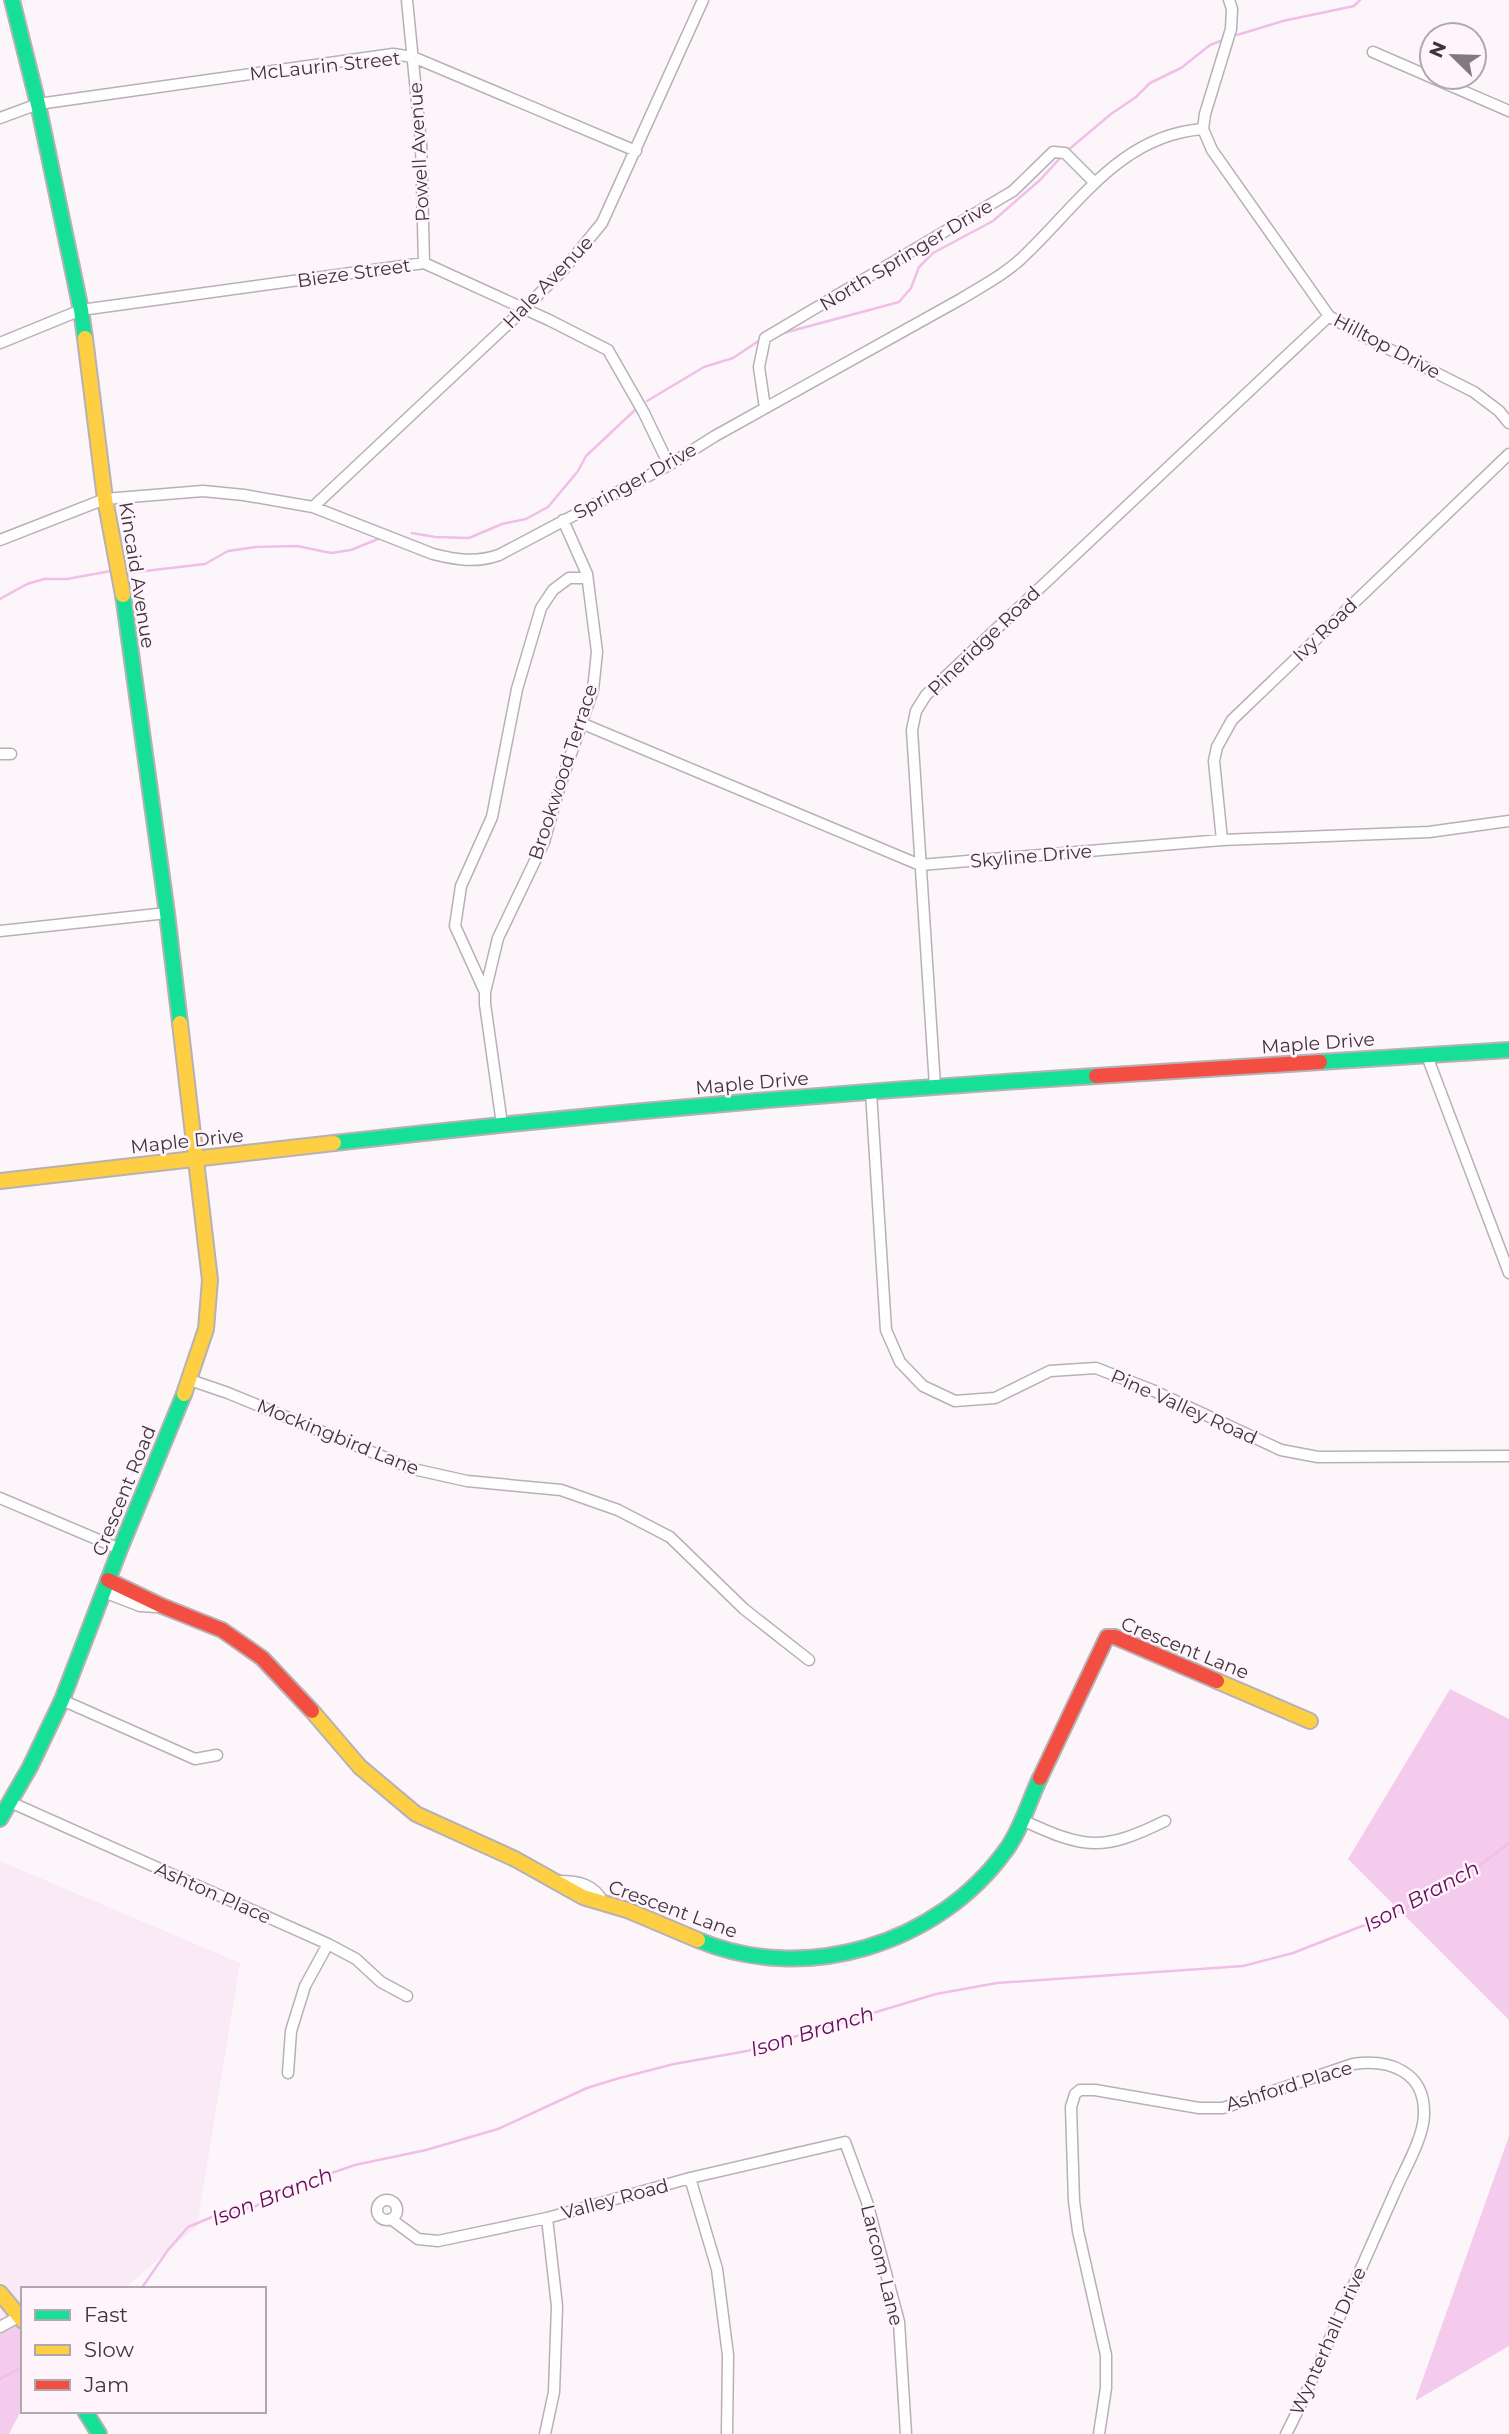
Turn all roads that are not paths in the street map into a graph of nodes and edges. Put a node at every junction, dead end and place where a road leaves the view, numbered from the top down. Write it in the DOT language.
graph roads {
  1 [pos="12,0"];
  2 [pos="407,0"];
  3 [pos="703,0"];
  4 [pos="1229,0"];
  5 [pos="1373,52"];
  6 [pos="413,57"];
  7 [pos="38,104"];
  8 [pos="1509,111"];
  9 [pos="0,118"];
  10 [pos="1203,129"];
  11 [pos="636,151"];
  12 [pos="1094,182"];
  13 [pos="424,263"];
  14 [pos="81,310"];
  15 [pos="523,310"];
  16 [pos="1329,316"];
  17 [pos="0,343"];
  18 [pos="765,408"];
  19 [pos="1509,423"];
  20 [pos="1509,454"];
  21 [pos="669,465"];
  22 [pos="105,499"];
  23 [pos="313,507"];
  24 [pos="563,520"];
  25 [pos="0,540"];
  26 [pos="587,578"];
  27 [pos="581,723"];
  28 [pos="1509,821"];
  29 [pos="1223,840"];
  30 [pos="920,865"];
  31 [pos="167,913"];
  32 [pos="0,932"];
  33 [pos="485,992"];
  34 [pos="1509,1050"];
  35 [pos="1427,1056"];
  36 [pos="935,1086"];
  37 [pos="871,1092"];
  38 [pos="502,1124"];
  39 [pos="196,1160"];
  40 [pos="0,1181"];
  41 [pos="1509,1273"];
  42 [pos="190,1380"];
  43 [pos="1509,1456"];
  44 [pos="0,1498"];
  45 [pos="120,1549"];
  46 [pos="106,1586"];
  47 [pos="809,1660"];
  48 [pos="62,1700"];
  49 [pos="1310,1721"];
  50 [pos="216,1755"];
  51 [pos="10,1802"];
  52 [pos="0,1819"];
  53 [pos="1022,1820"];
  54 [pos="1166,1821"];
  55 [pos="328,1944"];
  56 [pos="407,1996"];
  57 [pos="288,2073"];
  58 [pos="845,2142"];
  59 [pos="690,2178"];
  60 [pos="547,2218"];
  61 [pos="391,2219"];
  62 [pos="1370,2248"];
  63 [pos="0,2293"];
  64 [pos="21,2318"];
  65 [pos="0,2326"];
  66 [pos="86,2413"];
  67 [pos="99,2434"];
  68 [pos="545,2434"];
  69 [pos="727,2434"];
  70 [pos="906,2434"];
  71 [pos="1099,2434"];
  72 [pos="1286,2434"];
  1 -- 7 [label="street, Kincaid Avenue"];
  2 -- 6 [label="street, Powell Avenue"];
  3 -- 11 [label="street, Hale Avenue"];
  4 -- 10 [label="street"];
  5 -- 8 [label="street"];
  6 -- 7 [label="street, McLaurin Street"];
  6 -- 11 [label="street, McLaurin Street"];
  6 -- 13 [label="street, Powell Avenue"];
  7 -- 9 [label="street, McLaurin Street"];
  7 -- 14 [label="street, Kincaid Avenue"];
  10 -- 12 [label="street, Springer Drive"];
  10 -- 16 [label="street, Hilltop Drive"];
  11 -- 15 [label="street, Hale Avenue"];
  12 -- 18 [label="street, Springer Drive"];
  12 -- 18 [label="street, North Springer Drive"];
  13 -- 14 [label="street, Bieze Street"];
  13 -- 15 [label="street, Bieze Street"];
  14 -- 17 [label="street, Bieze Street"];
  14 -- 22 [label="street, Kincaid Avenue"];
  15 -- 21 [label="street, Bieze Street"];
  15 -- 23 [label="street, Hale Avenue"];
  16 -- 19 [label="street, Hilltop Drive"];
  16 -- 30 [label="street, Pineridge Road"];
  18 -- 21 [label="street, Springer Drive"];
  20 -- 29 [label="street, Ivy Road"];
  21 -- 24 [label="street, Springer Drive"];
  22 -- 23 [label="street, Springer Drive"];
  22 -- 25 [label="street, Springer Drive"];
  22 -- 31 [label="street, Kincaid Avenue"];
  23 -- 24 [label="street, Springer Drive"];
  24 -- 26 [label="street, Brookwood Terrace"];
  26 -- 27 [label="street, Brookwood Terrace"];
  26 -- 33 [label="street"];
  27 -- 30 [label="street, Skyline Drive"];
  27 -- 33 [label="street, Brookwood Terrace"];
  28 -- 29 [label="street, Skyline Drive"];
  29 -- 30 [label="street, Skyline Drive"];
  30 -- 36 [label="street, Pineridge Road"];
  31 -- 32 [label="street"];
  31 -- 39 [label="street, Kincaid Avenue"];
  33 -- 38 [label="street, Brookwood Terrace"];
  34 -- 35 [label="street, Maple Drive"];
  35 -- 36 [label="street, Maple Drive"];
  35 -- 41 [label="street"];
  36 -- 37 [label="street, Maple Drive"];
  37 -- 38 [label="street, Maple Drive"];
  37 -- 43 [label="street, Pine Valley Road"];
  38 -- 39 [label="street, Maple Drive"];
  39 -- 40 [label="street, Maple Drive"];
  39 -- 42 [label="street, Crescent Road"];
  42 -- 45 [label="street, Crescent Road"];
  42 -- 47 [label="street, Mockingbird Lane"];
  44 -- 45 [label="street"];
  45 -- 46 [label="street, Crescent Road"];
  46 -- 48 [label="street, Crescent Road"];
  46 -- 53 [label="street, Crescent Lane"];
  48 -- 50 [label="street"];
  48 -- 51 [label="street, Crescent Road"];
  49 -- 53 [label="street, Crescent Lane"];
  51 -- 52 [label="street, Crescent Road"];
  51 -- 55 [label="street, Ashton Place"];
  53 -- 54 [label="street"];
  55 -- 56 [label="street, Ashton Place"];
  55 -- 57 [label="street"];
  58 -- 59 [label="street, Valley Road"];
  58 -- 70 [label="street, Larcom Lane"];
  59 -- 60 [label="street, Valley Road"];
  59 -- 69 [label="street"];
  60 -- 61 [label="street, Valley Road"];
  60 -- 68 [label="street"];
  62 -- 71 [label="street, Ashford Place"];
  62 -- 72 [label="street, Wynterhall Drive"];
  63 -- 64 [label="street"];
  64 -- 65 [label="street"];
  66 -- 67 [label="street"];
}
